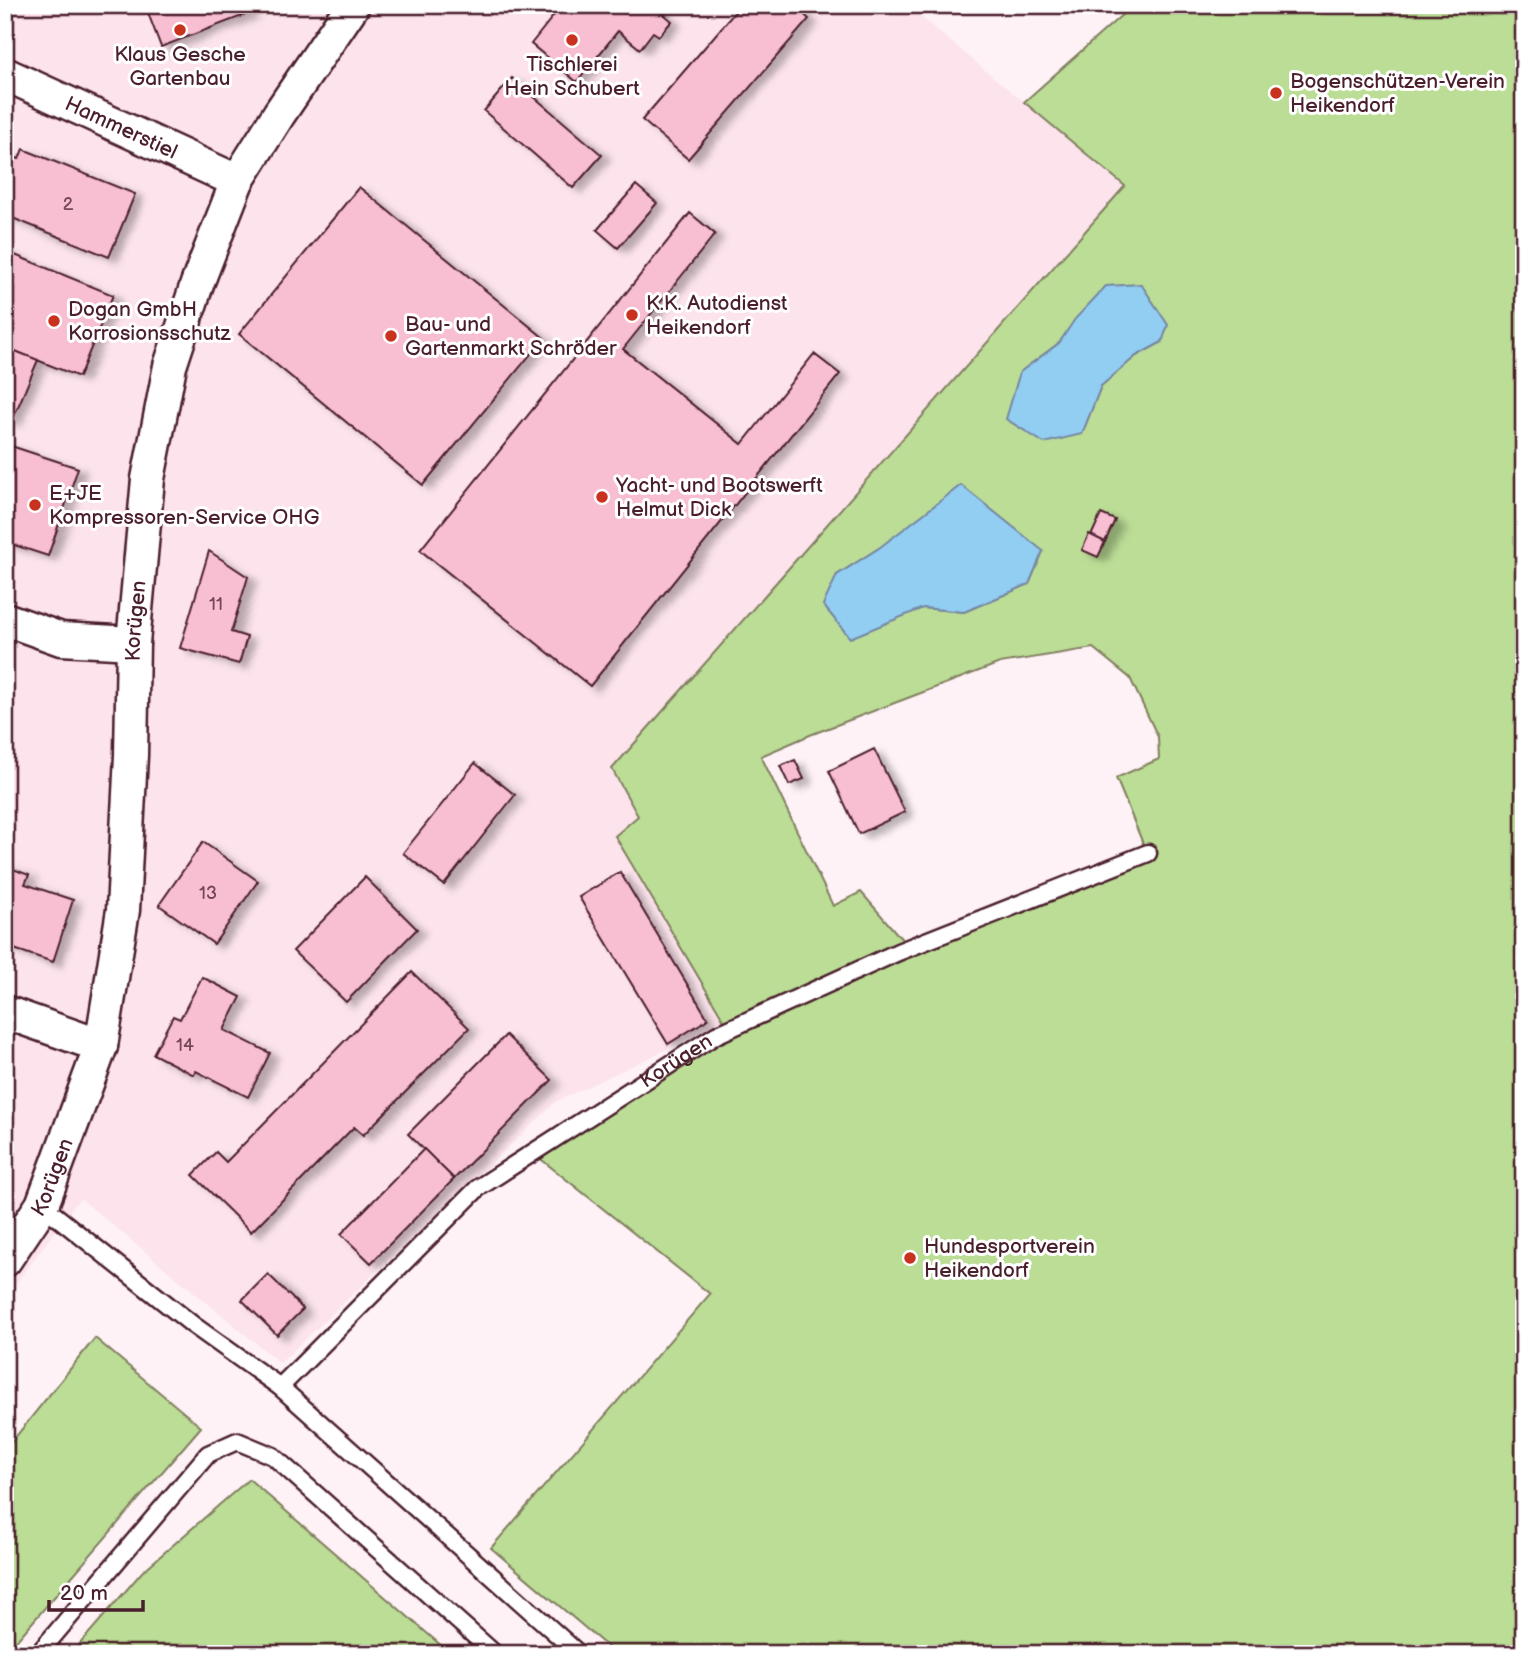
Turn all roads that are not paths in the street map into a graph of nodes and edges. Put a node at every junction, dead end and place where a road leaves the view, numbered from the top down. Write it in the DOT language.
graph roads {
  1 [pos="353,5"];
  2 [pos="5,75"];
  3 [pos="237,181"];
  4 [pos="5,619"];
  5 [pos="133,643"];
  6 [pos="1148,853"];
  7 [pos="5,1012"];
  8 [pos="101,1046"];
  9 [pos="42,1205"];
  10 [pos="5,1260"];
  11 [pos="280,1387"];
  12 [pos="38,1654"];
  13 [pos="495,1654"];
  14 [pos="579,1654"];
  1 -- 3 [label="street, Korügen"];
  2 -- 3 [label="street, Hammerstiel"];
  3 -- 5 [label="street, Korügen"];
  4 -- 5 [label="street"];
  5 -- 8 [label="street, Korügen"];
  6 -- 11 [label="lane, Korügen"];
  7 -- 8 [label="street"];
  8 -- 9 [label="street, Korügen"];
  9 -- 10 [label="street, Korügen"];
  9 -- 11 [label="lane"];
  11 -- 14 [label="lane"];
  12 -- 13 [label="lane"];
}
